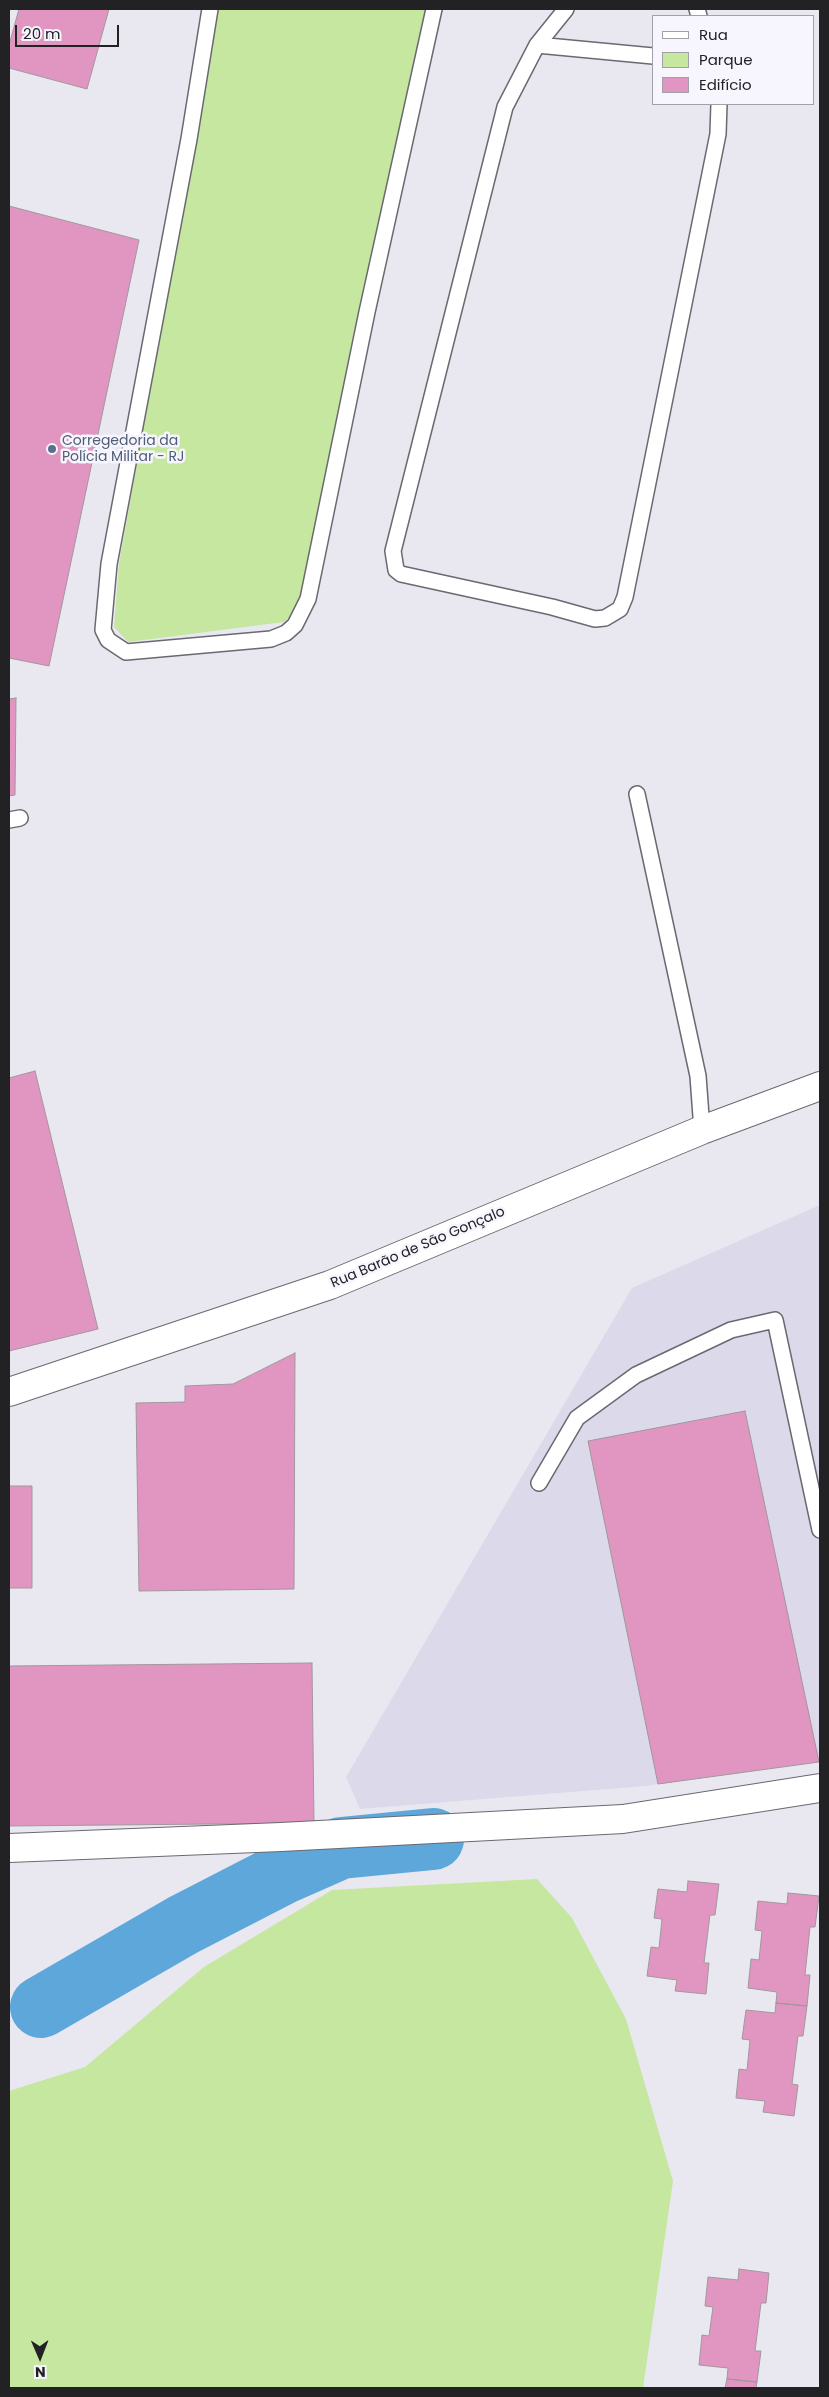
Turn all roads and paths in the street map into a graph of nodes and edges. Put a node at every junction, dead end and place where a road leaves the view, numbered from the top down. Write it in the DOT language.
graph roads {
  1 [pos="210,9"];
  2 [pos="434,9"];
  3 [pos="566,9"];
  4 [pos="537,45"];
  5 [pos="652,56"];
  6 [pos="719,105"];
  7 [pos="637,794"];
  8 [pos="820,1086"];
  9 [pos="702,1130"];
  10 [pos="9,1392"];
  11 [pos="539,1483"];
  12 [pos="820,1530"];
  13 [pos="820,1788"];
  14 [pos="9,1848"];
  1 -- 2 [label="lane"];
  3 -- 4 [label="lane"];
  4 -- 5 [label="lane"];
  4 -- 6 [label="lane"];
  7 -- 9 [label="lane"];
  8 -- 9 [label="street, Rua Barão de São Gonçalo"];
  9 -- 10 [label="street, Rua Barão de São Gonçalo"];
  11 -- 12 [label="lane"];
  13 -- 14 [label="street"];
}
